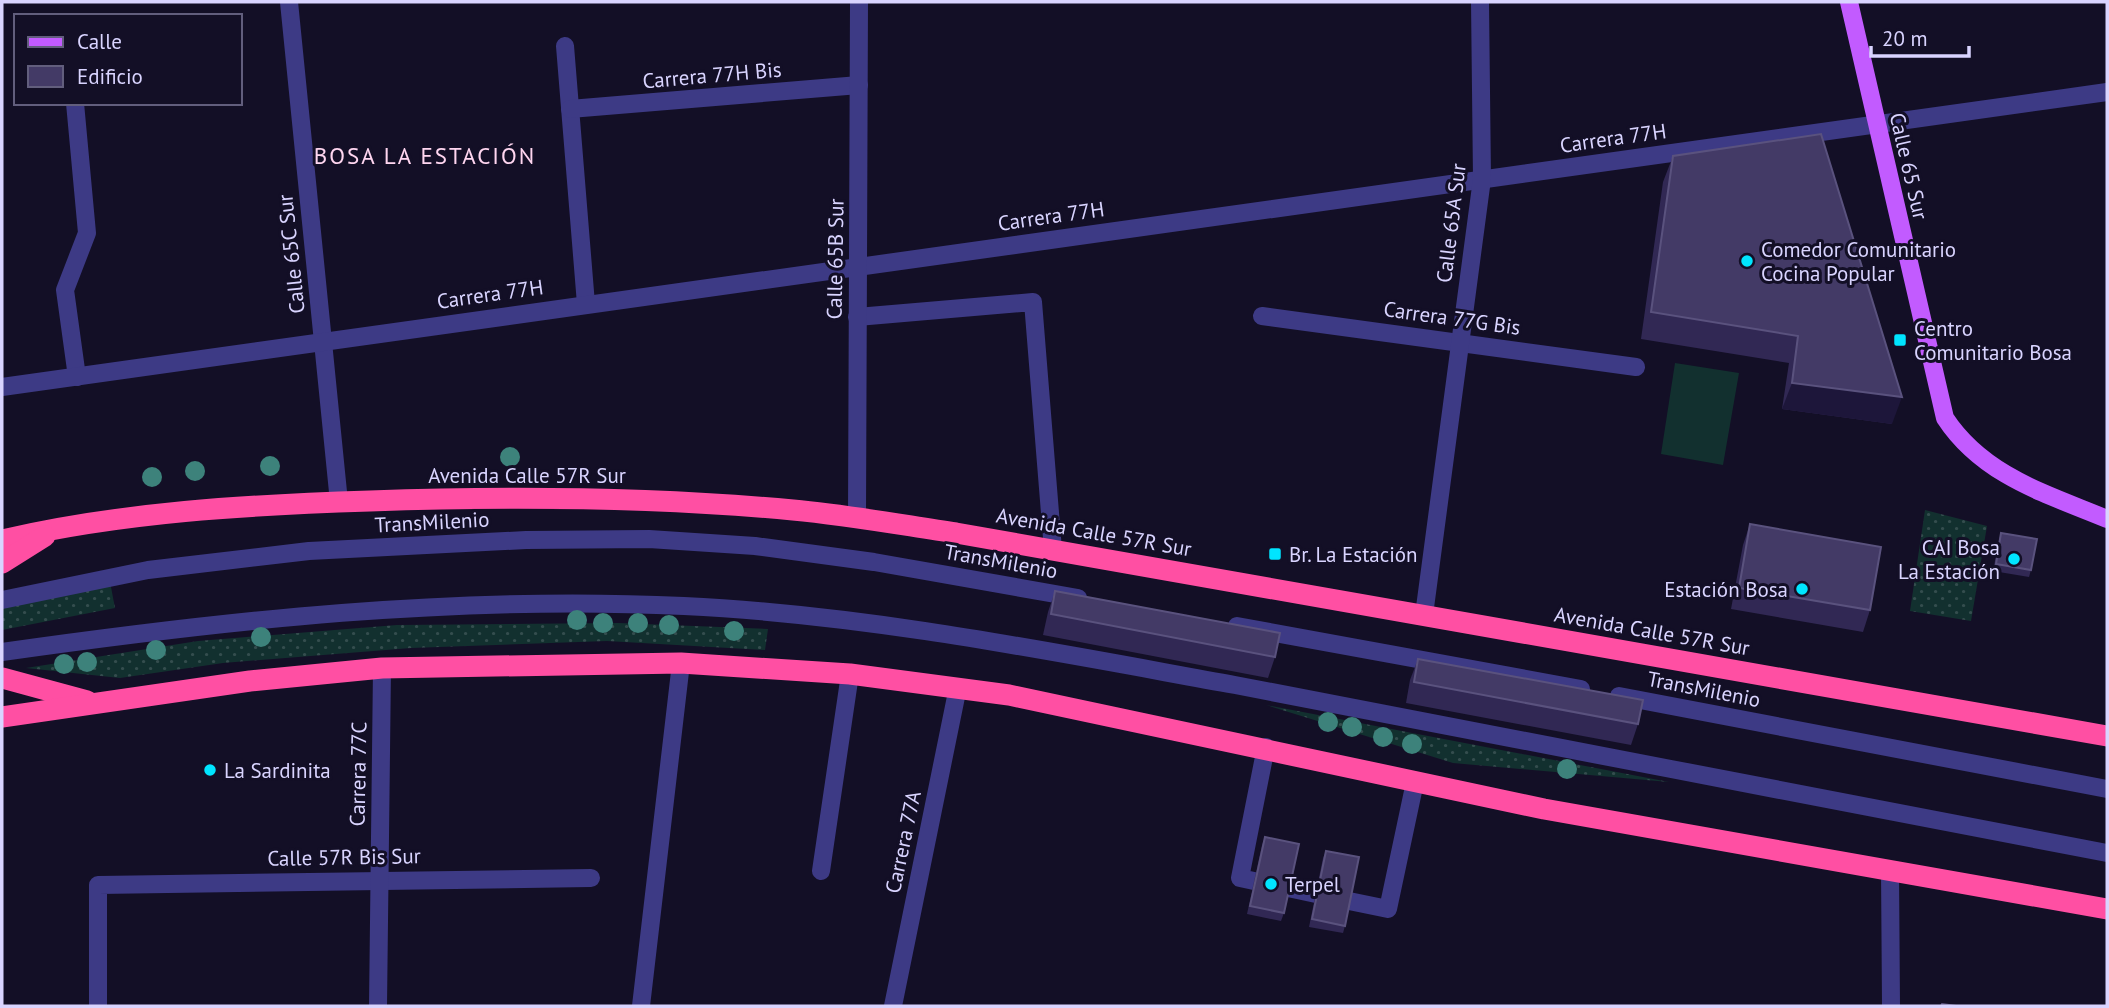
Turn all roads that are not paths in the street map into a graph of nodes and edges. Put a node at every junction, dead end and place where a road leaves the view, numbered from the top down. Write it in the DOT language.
graph roads {
  1 [pos="289,2"];
  2 [pos="859,2"];
  3 [pos="1480,2"];
  4 [pos="1849,2"];
  5 [pos="565,46"];
  6 [pos="859,85"];
  7 [pos="2107,92"];
  8 [pos="75,105"];
  9 [pos="570,109"];
  10 [pos="1877,124"];
  11 [pos="1482,179"];
  12 [pos="858,266"];
  13 [pos="586,304"];
  14 [pos="1262,316"];
  15 [pos="857,317"];
  16 [pos="323,341"];
  17 [pos="1458,342"];
  18 [pos="1636,368"];
  19 [pos="77,377"];
  20 [pos="2,387"];
  21 [pos="339,502"];
  22 [pos="857,518"];
  23 [pos="2107,519"];
  24 [pos="62,526"];
  25 [pos="2,540"];
  26 [pos="1053,550"];
  27 [pos="2,563"];
  28 [pos="2,600"];
  29 [pos="1093,600"];
  30 [pos="1424,615"];
  31 [pos="1216,622"];
  32 [pos="2,652"];
  33 [pos="681,663"];
  34 [pos="382,668"];
  35 [pos="850,674"];
  36 [pos="2,678"];
  37 [pos="958,687"];
  38 [pos="93,703"];
  39 [pos="2,717"];
  40 [pos="2107,736"];
  41 [pos="1266,747"];
  42 [pos="1415,782"];
  43 [pos="2107,789"];
  44 [pos="2107,853"];
  45 [pos="821,870"];
  46 [pos="1890,871"];
  47 [pos="591,878"];
  48 [pos="380,879"];
  49 [pos="1254,881"];
  50 [pos="1288,888"];
  51 [pos="1316,894"];
  52 [pos="1349,901"];
  53 [pos="2107,909"];
  54 [pos="98,1006"];
  55 [pos="378,1006"];
  56 [pos="641,1006"];
  57 [pos="893,1006"];
  58 [pos="1891,1006"];
  1 -- 16 [label="street, Calle 65C Sur"];
  2 -- 6 [label="street, Calle 65B Sur"];
  3 -- 11 [label="street, Calle 65A Sur"];
  4 -- 10 [label="main road, Calle 65 Sur"];
  5 -- 9 [label="street"];
  6 -- 9 [label="street, Carrera 77H Bis"];
  6 -- 12 [label="street, Calle 65B Sur"];
  7 -- 10 [label="street, Carrera 77H"];
  8 -- 19 [label="street"];
  9 -- 13 [label="street"];
  10 -- 11 [label="street, Carrera 77H"];
  10 -- 23 [label="main road, Calle 65 Sur"];
  11 -- 12 [label="street, Carrera 77H"];
  11 -- 17 [label="street, Calle 65A Sur"];
  12 -- 13 [label="street, Carrera 77H"];
  12 -- 15 [label="street, Calle 65B Sur"];
  13 -- 16 [label="street, Carrera 77H"];
  14 -- 17 [label="street, Carrera 77G Bis"];
  15 -- 22 [label="street, Calle 65B Sur"];
  15 -- 26 [label="street"];
  16 -- 19 [label="street, Carrera 77H"];
  16 -- 21 [label="street, Calle 65C Sur"];
  17 -- 18 [label="street, Carrera 77G Bis"];
  17 -- 30 [label="street, Calle 65A Sur"];
  19 -- 20 [label="street, Carrera 77H"];
  21 -- 22 [label="highway, Avenida Calle 57R Sur"];
  21 -- 24 [label="highway, Avenida Calle 57R Sur"];
  22 -- 26 [label="highway, Avenida Calle 57R Sur"];
  24 -- 25 [label="highway, Avenida Calle 57R Sur"];
  24 -- 27 [label="highway"];
  26 -- 30 [label="highway, Avenida Calle 57R Sur"];
  28 -- 29 [label="street, TransMilenio"];
  30 -- 40 [label="highway, Avenida Calle 57R Sur"];
  31 -- 43 [label="street, TransMilenio"];
  32 -- 44 [label="street"];
  33 -- 34 [label="highway"];
  33 -- 35 [label="highway"];
  33 -- 56 [label="street"];
  34 -- 38 [label="highway"];
  34 -- 48 [label="street, Carrera 77C"];
  35 -- 37 [label="highway"];
  35 -- 45 [label="street"];
  36 -- 38 [label="highway"];
  37 -- 41 [label="highway"];
  37 -- 57 [label="street, Carrera 77A"];
  38 -- 39 [label="highway"];
  41 -- 42 [label="highway"];
  41 -- 49 [label="street"];
  42 -- 46 [label="highway"];
  42 -- 52 [label="street"];
  46 -- 53 [label="highway"];
  46 -- 58 [label="street"];
  47 -- 48 [label="street, Calle 57R Bis Sur"];
  48 -- 54 [label="street, Calle 57R Bis Sur"];
  48 -- 55 [label="street, Carrera 77C"];
  50 -- 51 [label="street"];
}
